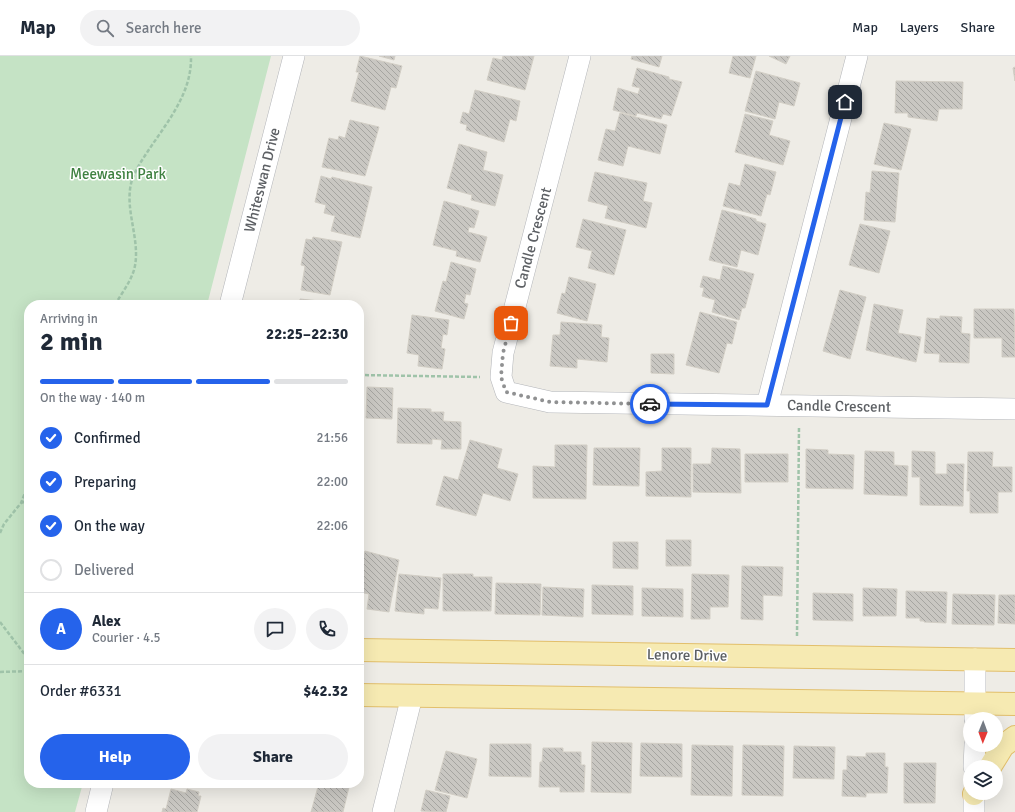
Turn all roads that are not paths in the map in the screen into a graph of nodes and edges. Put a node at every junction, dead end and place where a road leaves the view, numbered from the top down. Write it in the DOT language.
graph roads {
  1 [pos="294,56"];
  2 [pos="580,56"];
  3 [pos="857,56"];
  4 [pos="231,300"];
  5 [pos="767,405"];
  6 [pos="1015,409"];
  7 [pos="364,650"];
  8 [pos="975,660"];
  9 [pos="1015,660"];
  10 [pos="364,695"];
  11 [pos="412,696"];
  12 [pos="1015,704"];
  13 [pos="975,711"];
  14 [pos="1015,737"];
  15 [pos="994,760"];
  16 [pos="103,788"];
  17 [pos="96,812"];
  18 [pos="383,812"];
  1 -- 4 [label="street, Whiteswan Drive"];
  2 -- 5 [label="street, Candle Crescent"];
  3 -- 5 [label="street"];
  5 -- 6 [label="street, Candle Crescent"];
  7 -- 8 [label="main road, Lenore Drive"];
  8 -- 9 [label="main road, Lenore Drive"];
  8 -- 13 [label="street"];
  10 -- 11 [label="main road"];
  11 -- 13 [label="main road"];
  11 -- 18 [label="street"];
  12 -- 13 [label="main road"];
  14 -- 15 [label="main road"];
  16 -- 17 [label="street"];
}
